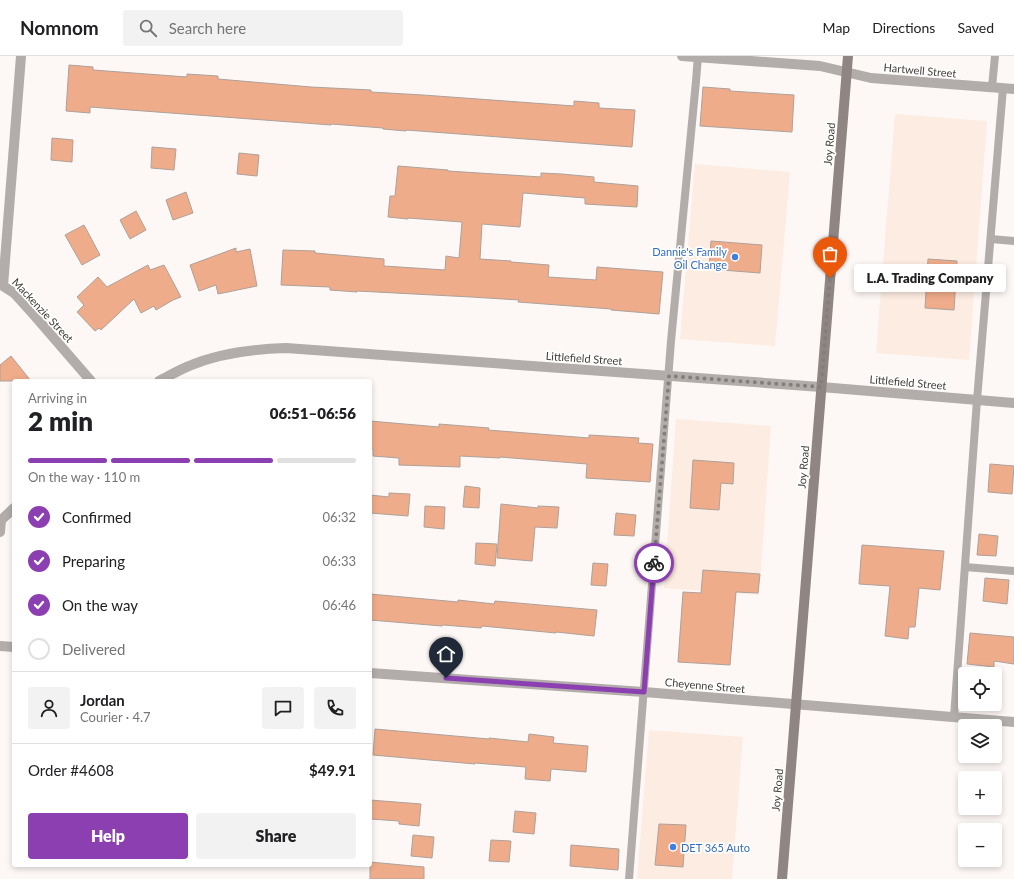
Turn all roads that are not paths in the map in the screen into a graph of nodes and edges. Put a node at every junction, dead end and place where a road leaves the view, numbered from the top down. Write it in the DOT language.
graph roads {
  1 [pos="21,56"];
  2 [pos="682,56"];
  3 [pos="848,56"];
  4 [pos="995,56"];
  5 [pos="698,57"];
  6 [pos="846,72"];
  7 [pos="992,88"];
  8 [pos="1003,88"];
  9 [pos="1014,89"];
  10 [pos="990,239"];
  11 [pos="1014,241"];
  12 [pos="1,285"];
  13 [pos="669,376"];
  14 [pos="89,379"];
  15 [pos="163,379"];
  16 [pos="821,387"];
  17 [pos="977,400"];
  18 [pos="1014,403"];
  19 [pos="12,510"];
  20 [pos="0,521"];
  21 [pos="0,532"];
  22 [pos="965,567"];
  23 [pos="1014,571"];
  24 [pos="0,646"];
  25 [pos="12,647"];
  26 [pos="372,673"];
  27 [pos="644,692"];
  28 [pos="796,704"];
  29 [pos="954,717"];
  30 [pos="1014,722"];
  31 [pos="629,879"];
  32 [pos="782,879"];
  1 -- 12 [label="street, Mackenzie Street"];
  2 -- 5 [label="street, Hartwell Street"];
  3 -- 6 [label="street, Joy Road"];
  4 -- 7 [label="lane"];
  5 -- 6 [label="street, Hartwell Street"];
  5 -- 13 [label="lane"];
  6 -- 7 [label="street, Hartwell Street"];
  6 -- 16 [label="street, Joy Road"];
  7 -- 8 [label="street, Hartwell Street"];
  8 -- 9 [label="street, Hartwell Street"];
  8 -- 10 [label="lane"];
  10 -- 11 [label="lane"];
  10 -- 17 [label="lane"];
  12 -- 14 [label="street, Mackenzie Street"];
  13 -- 15 [label="street, Littlefield Street"];
  13 -- 16 [label="street, Littlefield Street"];
  13 -- 27 [label="lane"];
  16 -- 17 [label="street, Littlefield Street"];
  16 -- 28 [label="street, Joy Road"];
  17 -- 18 [label="street, Littlefield Street"];
  17 -- 22 [label="lane"];
  19 -- 20 [label="street"];
  20 -- 21 [label="street"];
  22 -- 23 [label="lane"];
  22 -- 29 [label="lane"];
  24 -- 25 [label="street"];
  26 -- 27 [label="street, Cheyenne Street"];
  27 -- 28 [label="street, Cheyenne Street"];
  27 -- 31 [label="lane"];
  28 -- 29 [label="street, Cheyenne Street"];
  28 -- 32 [label="street, Joy Road"];
  29 -- 30 [label="street, Cheyenne Street"];
}
